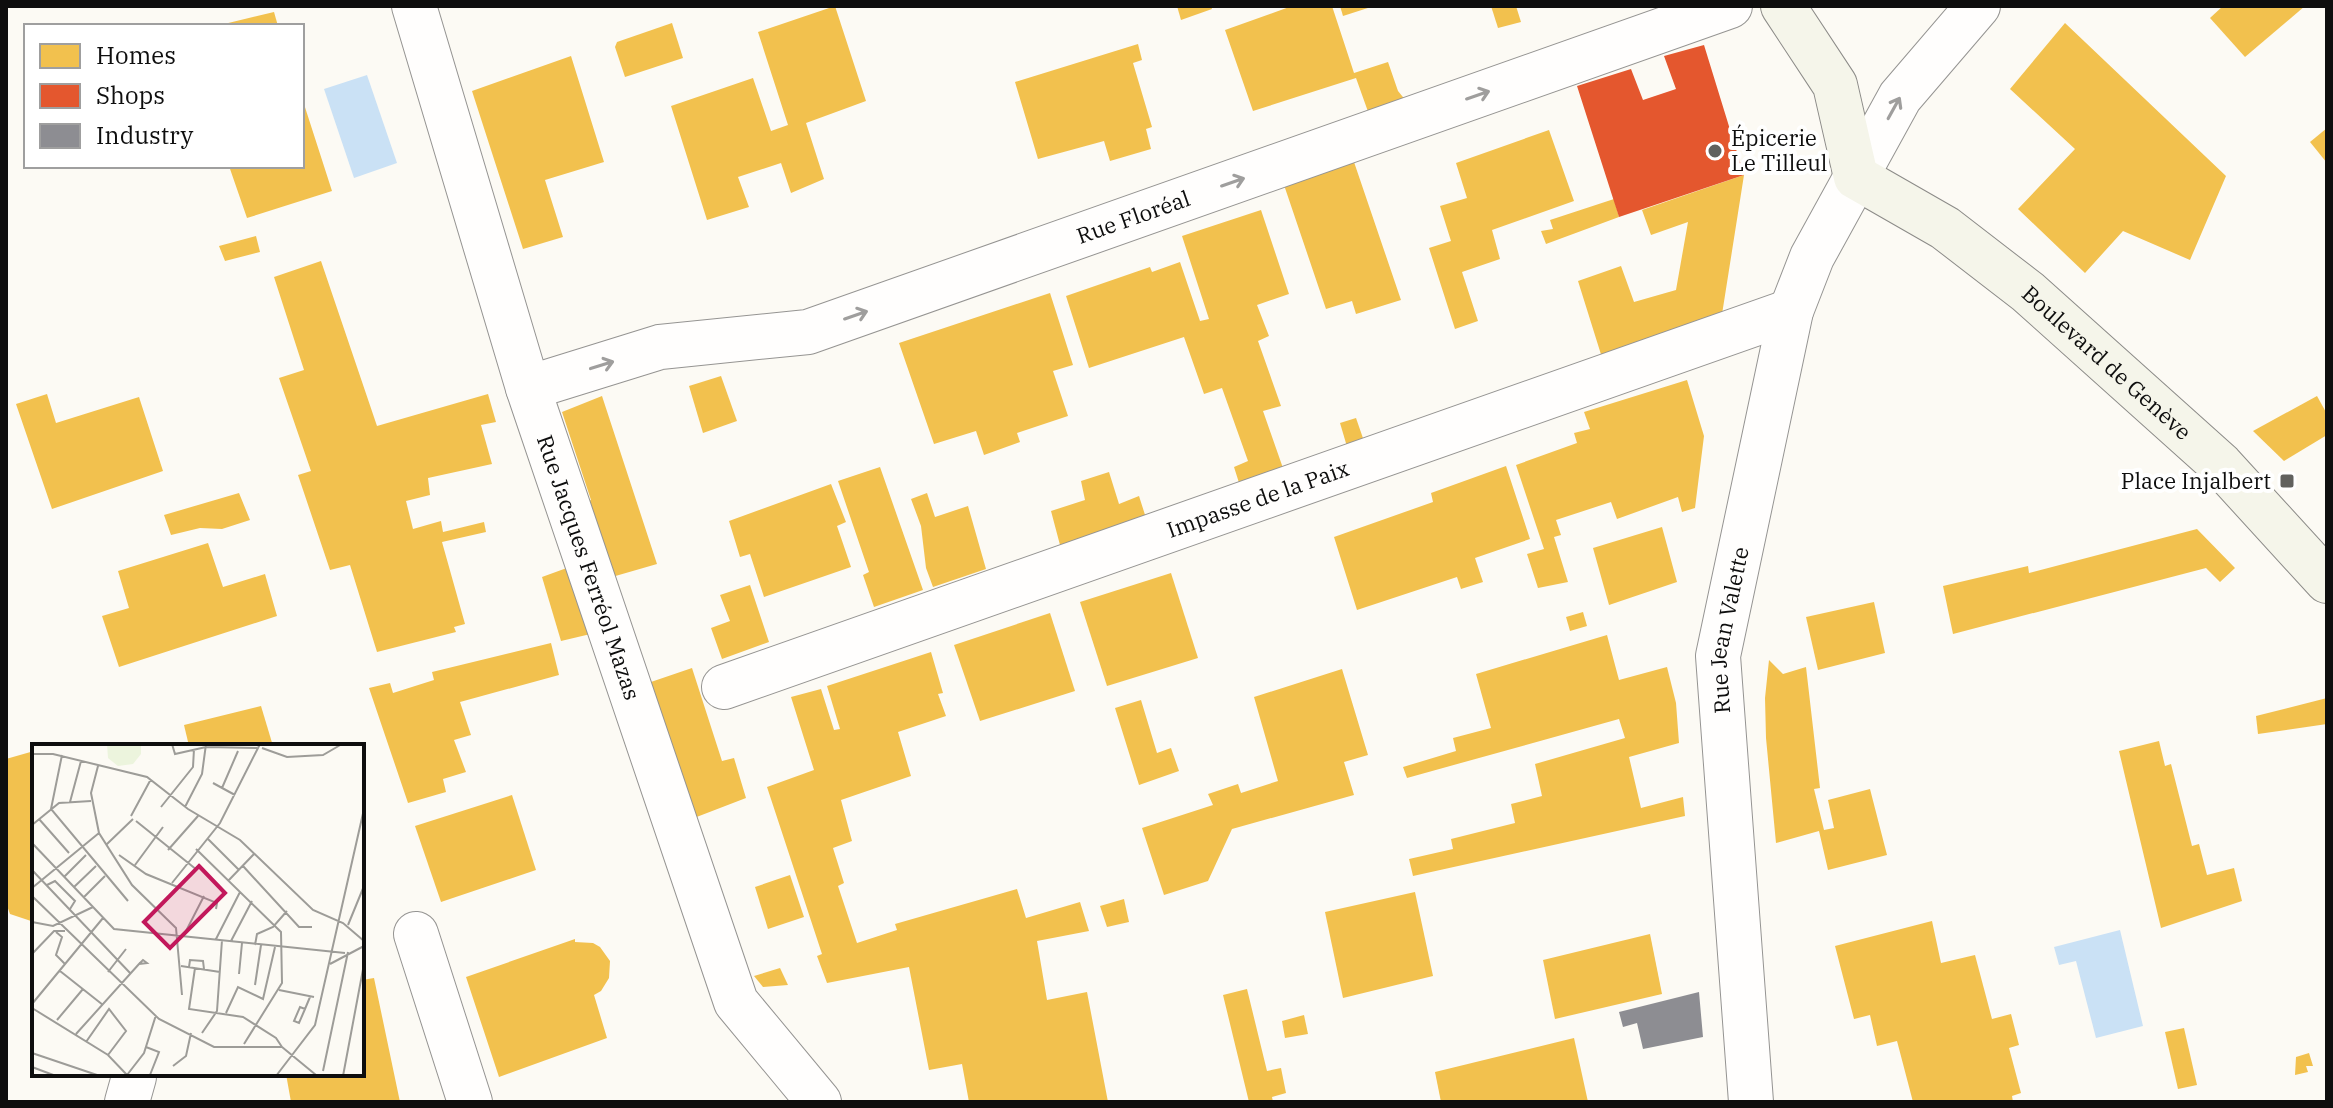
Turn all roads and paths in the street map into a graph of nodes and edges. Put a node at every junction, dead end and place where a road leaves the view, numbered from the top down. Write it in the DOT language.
graph roads {
  1 [pos="414,6"];
  2 [pos="1730,6"];
  3 [pos="1783,6"];
  4 [pos="1978,6"];
  5 [pos="1856,177"];
  6 [pos="1791,311"];
  7 [pos="528,388"];
  8 [pos="2327,581"];
  9 [pos="724,687"];
  10 [pos="416,934"];
  11 [pos="470,1102"];
  12 [pos="819,1102"];
  13 [pos="1751,1102"];
  1 -- 7 [label="street, Rue Jacques Ferréol Mazas"];
  7 -- 2 [label="street, Rue Floréal, one-way"];
  3 -- 5 [label="street"];
  5 -- 4 [label="street, Rue Jean Valette, one-way"];
  5 -- 6 [label="street, Rue Jean Valette"];
  5 -- 8 [label="street, Boulevard de Genève"];
  6 -- 9 [label="street, Impasse de la Paix"];
  6 -- 13 [label="street, Rue Jean Valette"];
  7 -- 12 [label="street, Rue Jacques Ferréol Mazas"];
  10 -- 11 [label="street"];
}
